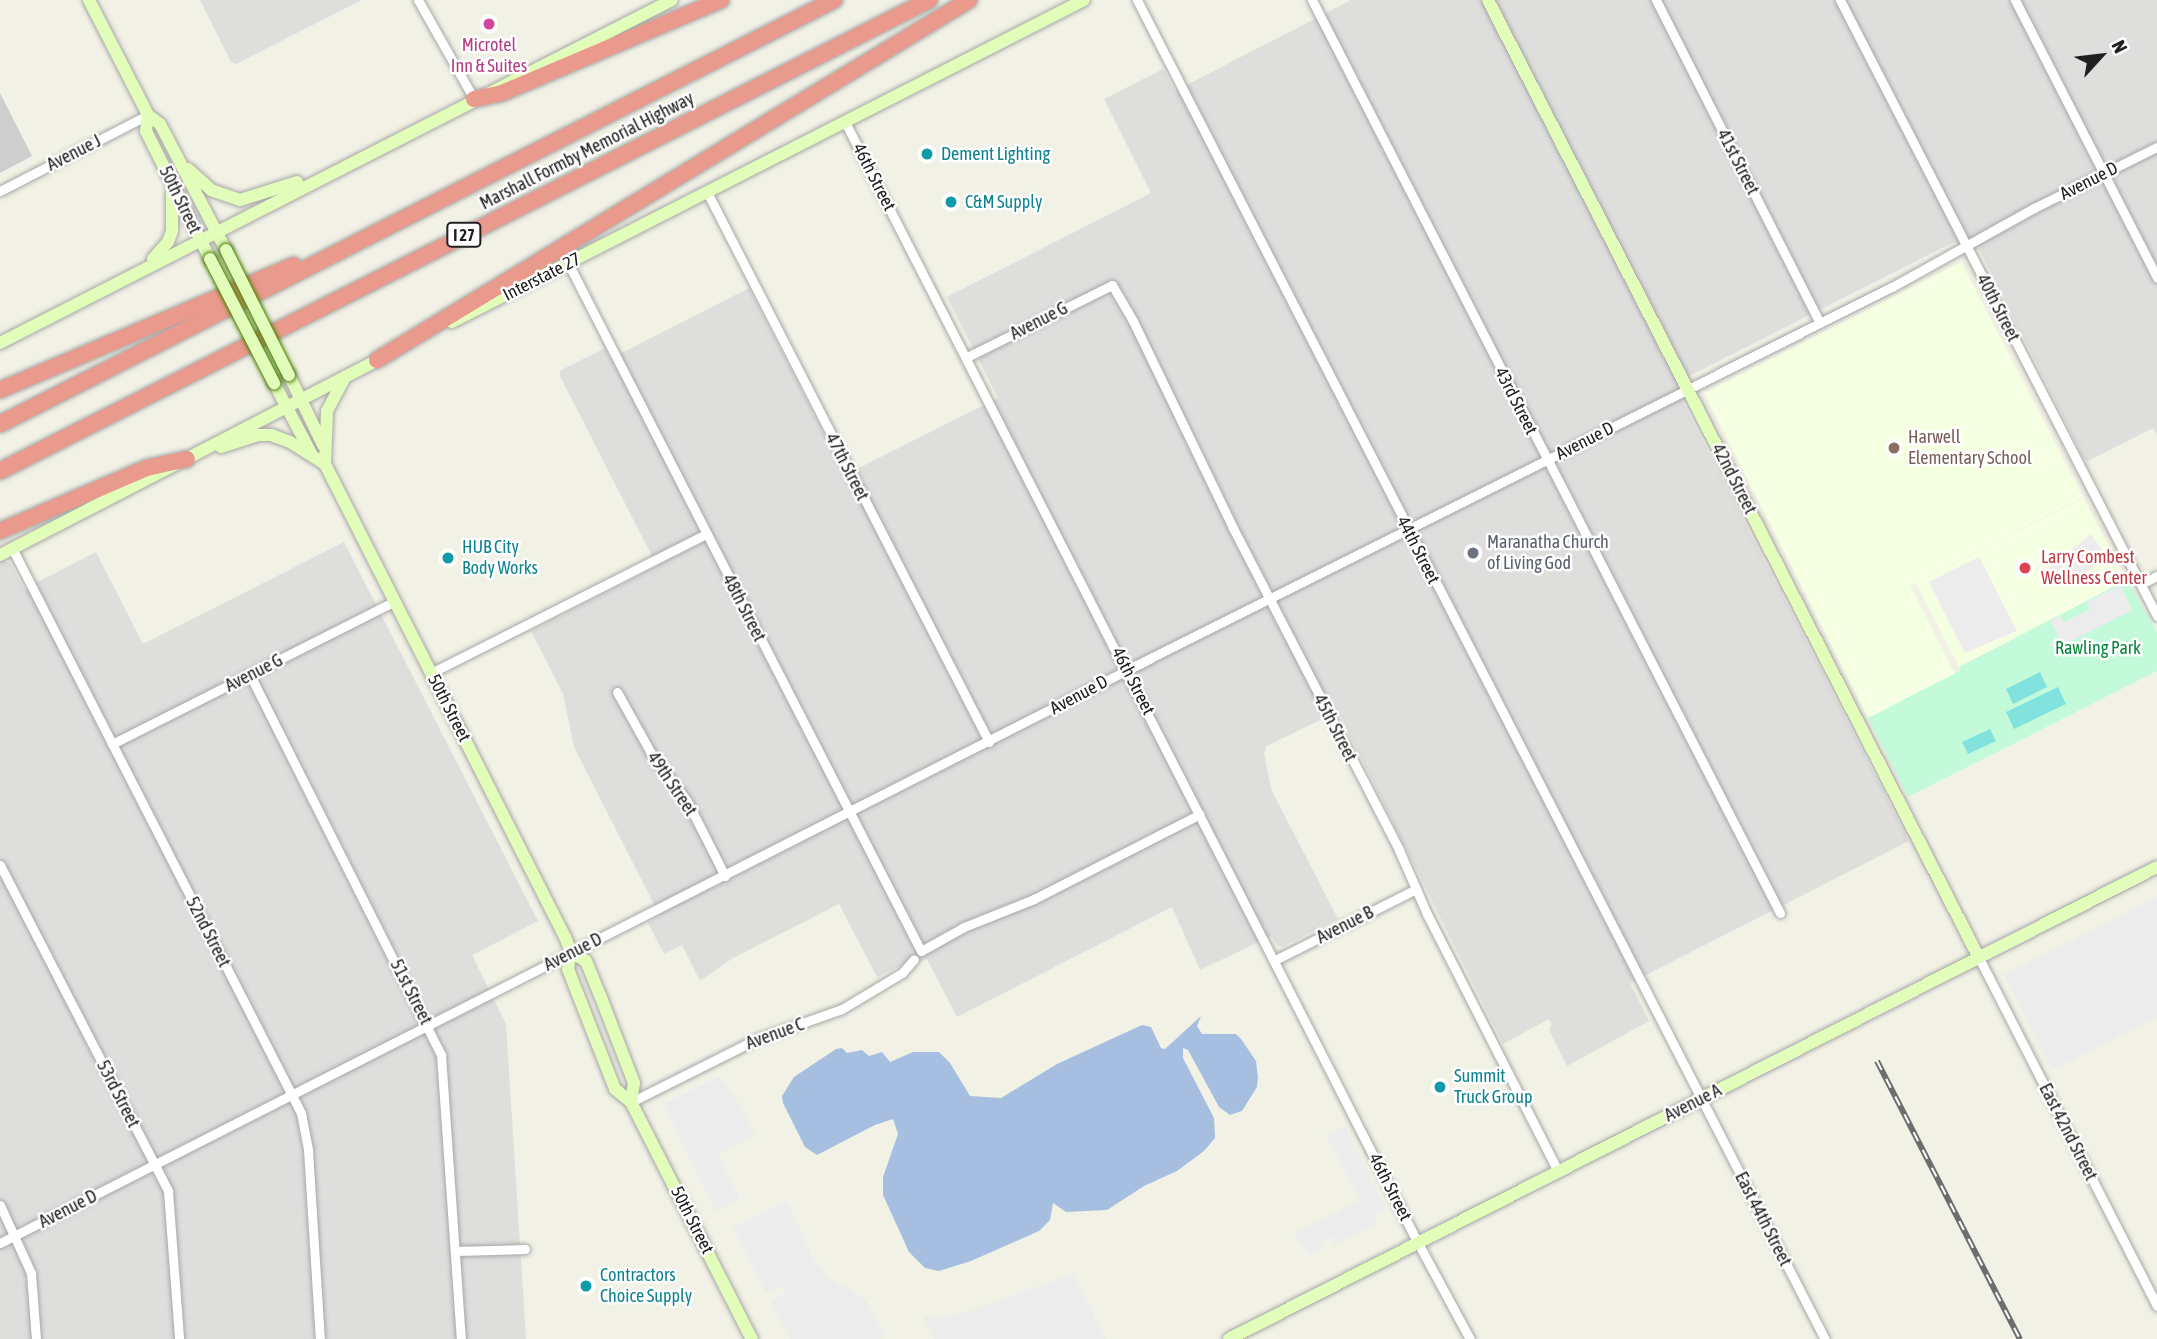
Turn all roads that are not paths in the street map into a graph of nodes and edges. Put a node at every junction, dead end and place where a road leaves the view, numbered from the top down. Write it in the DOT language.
graph roads {
  1 [pos="89,0"];
  2 [pos="418,0"];
  3 [pos="672,0"];
  4 [pos="721,0"];
  5 [pos="834,0"];
  6 [pos="929,0"];
  7 [pos="969,0"];
  8 [pos="1084,0"];
  9 [pos="1137,0"];
  10 [pos="1312,0"];
  11 [pos="1488,0"];
  12 [pos="1656,0"];
  13 [pos="1840,0"];
  14 [pos="2015,0"];
  15 [pos="474,99"];
  16 [pos="148,115"];
  17 [pos="845,122"];
  18 [pos="2157,146"];
  19 [pos="174,151"];
  20 [pos="331,172"];
  21 [pos="2104,173"];
  22 [pos="171,182"];
  23 [pos="0,191"];
  24 [pos="707,192"];
  25 [pos="401,222"];
  26 [pos="216,231"];
  27 [pos="199,240"];
  28 [pos="1966,246"];
  29 [pos="568,263"];
  30 [pos="135,273"];
  31 [pos="2157,278"];
  32 [pos="1112,285"];
  33 [pos="1820,323"];
  34 [pos="0,343"];
  35 [pos="967,357"];
  36 [pos="377,360"];
  37 [pos="346,376"];
  38 [pos="1688,389"];
  39 [pos="0,390"];
  40 [pos="301,399"];
  41 [pos="286,407"];
  42 [pos="0,424"];
  43 [pos="194,456"];
  44 [pos="322,458"];
  45 [pos="1546,460"];
  46 [pos="0,471"];
  47 [pos="1408,530"];
  48 [pos="0,531"];
  49 [pos="706,534"];
  50 [pos="6,552"];
  51 [pos="2157,576"];
  52 [pos="2141,584"];
  53 [pos="1269,598"];
  54 [pos="395,601"];
  55 [pos="2157,616"];
  56 [pos="1127,670"];
  57 [pos="431,673"];
  58 [pos="250,675"];
  59 [pos="617,692"];
  60 [pos="989,742"];
  61 [pos="112,744"];
  62 [pos="848,812"];
  63 [pos="1200,814"];
  64 [pos="0,865"];
  65 [pos="2157,867"];
  66 [pos="725,876"];
  67 [pos="1416,889"];
  68 [pos="1780,913"];
  69 [pos="571,952"];
  70 [pos="917,955"];
  71 [pos="1979,958"];
  72 [pos="1275,960"];
  73 [pos="428,1026"];
  74 [pos="291,1096"];
  75 [pos="1699,1100"];
  76 [pos="631,1102"];
  77 [pos="155,1166"];
  78 [pos="1558,1171"];
  79 [pos="0,1205"];
  80 [pos="15,1236"];
  81 [pos="0,1243"];
  82 [pos="1418,1243"];
  83 [pos="525,1249"];
  84 [pos="455,1251"];
  85 [pos="2157,1306"];
  86 [pos="36,1339"];
  87 [pos="179,1339"];
  88 [pos="320,1339"];
  89 [pos="461,1339"];
  90 [pos="752,1339"];
  91 [pos="1228,1339"];
  92 [pos="1470,1339"];
  93 [pos="1825,1339"];
  1 -- 16 [label="main road, 50th Street"];
  2 -- 15 [label="street"];
  3 -- 15 [label="main road"];
  4 -- 15 [label="highway"];
  5 -- 25 [label="highway, Marshall Formby Memorial Highway / I 27"];
  6 -- 46 [label="highway, Marshall Formby Memorial Highway / I 27"];
  7 -- 36 [label="highway"];
  8 -- 17 [label="main road, Interstate 27"];
  9 -- 47 [label="street, 44th Street"];
  10 -- 45 [label="street, 43rd Street"];
  11 -- 38 [label="main road, 42nd Street"];
  12 -- 33 [label="street, 41st Street"];
  13 -- 28 [label="street, 40th Street"];
  14 -- 21 [label="street"];
  15 -- 20 [label="main road"];
  16 -- 19 [label="main road, 50th Street"];
  16 -- 22 [label="main road, 50th Street"];
  16 -- 23 [label="street, Avenue J"];
  17 -- 24 [label="main road, Interstate 27"];
  17 -- 35 [label="street, 46th Street"];
  18 -- 21 [label="street, Avenue D"];
  19 -- 20 [label="main road"];
  19 -- 26 [label="main road, 50th Street"];
  20 -- 26 [label="main road"];
  21 -- 28 [label="street, Avenue D"];
  21 -- 31 [label="street"];
  22 -- 27 [label="main road, 50th Street"];
  22 -- 30 [label="main road"];
  24 -- 29 [label="main road, Interstate 27"];
  24 -- 60 [label="street, 47th Street"];
  25 -- 39 [label="highway"];
  25 -- 42 [label="highway, Marshall Formby Memorial Highway / I 27"];
  26 -- 27 [label="main road"];
  26 -- 40 [label="main road, 50th Street, bridge"];
  27 -- 30 [label="main road"];
  27 -- 41 [label="main road, 50th Street, bridge"];
  28 -- 33 [label="street, Avenue D"];
  28 -- 52 [label="street, 40th Street"];
  29 -- 36 [label="main road, Interstate 27"];
  29 -- 49 [label="street, 48th Street"];
  30 -- 34 [label="main road"];
  32 -- 35 [label="street, Avenue G"];
  32 -- 53 [label="street, 45th Street"];
  33 -- 38 [label="street, Avenue D"];
  35 -- 56 [label="street, 46th Street"];
  36 -- 37 [label="main road, Interstate 27"];
  37 -- 40 [label="main road, Interstate 27"];
  37 -- 44 [label="main road"];
  38 -- 45 [label="street, Avenue D"];
  38 -- 71 [label="main road, 42nd Street"];
  40 -- 41 [label="main road, Interstate 27"];
  40 -- 44 [label="main road, 50th Street"];
  41 -- 43 [label="main road, Interstate 27"];
  41 -- 44 [label="main road, 50th Street"];
  43 -- 44 [label="main road"];
  43 -- 48 [label="highway"];
  43 -- 50 [label="main road, Interstate 27"];
  44 -- 54 [label="main road, 50th Street"];
  45 -- 47 [label="street, Avenue D"];
  45 -- 68 [label="street, 43rd Street"];
  47 -- 53 [label="street, Avenue D"];
  47 -- 75 [label="street, 44th Street"];
  49 -- 57 [label="street"];
  49 -- 62 [label="street, 48th Street"];
  50 -- 61 [label="street, 52nd Street"];
  51 -- 52 [label="street"];
  52 -- 55 [label="street, 40th Street"];
  53 -- 56 [label="street, Avenue D"];
  53 -- 67 [label="street, 45th Street"];
  54 -- 57 [label="main road, 50th Street"];
  54 -- 58 [label="street, Avenue G"];
  56 -- 60 [label="street, Avenue D"];
  56 -- 63 [label="street, 46th Street"];
  57 -- 69 [label="main road, 50th Street"];
  58 -- 61 [label="street, Avenue G"];
  58 -- 73 [label="street, 51st Street"];
  59 -- 66 [label="street, 49th Street"];
  60 -- 62 [label="street, Avenue D"];
  61 -- 74 [label="street, 52nd Street"];
  62 -- 66 [label="street, Avenue D"];
  62 -- 70 [label="street, 48th Street"];
  63 -- 70 [label="street, Avenue C"];
  63 -- 72 [label="street, 46th Street"];
  64 -- 77 [label="street, 53rd Street"];
  65 -- 71 [label="main road, Avenue A"];
  66 -- 69 [label="street, Avenue D"];
  67 -- 72 [label="street, Avenue B"];
  67 -- 78 [label="street, 45th Street"];
  69 -- 73 [label="street, Avenue D"];
  69 -- 76 [label="main road, 50th Street"];
  69 -- 76 [label="main road, 50th Street"];
  70 -- 76 [label="street, Avenue C"];
  71 -- 75 [label="main road, Avenue A"];
  71 -- 85 [label="street, East 42nd Street"];
  72 -- 82 [label="street, 46th Street"];
  73 -- 74 [label="street, Avenue D"];
  73 -- 84 [label="street, 51st Street"];
  74 -- 77 [label="street, Avenue D"];
  74 -- 88 [label="street, 52nd Street"];
  75 -- 78 [label="main road, Avenue A"];
  75 -- 93 [label="street, East 44th Street"];
  76 -- 90 [label="main road, 50th Street"];
  77 -- 80 [label="street, Avenue D"];
  77 -- 87 [label="street, 53rd Street"];
  78 -- 82 [label="main road, Avenue A"];
  79 -- 80 [label="street"];
  80 -- 81 [label="street, Avenue D"];
  80 -- 86 [label="street"];
  82 -- 91 [label="main road, Avenue A"];
  82 -- 92 [label="street, 46th Street"];
  83 -- 84 [label="street"];
  84 -- 89 [label="street, 51st Street"];
}
